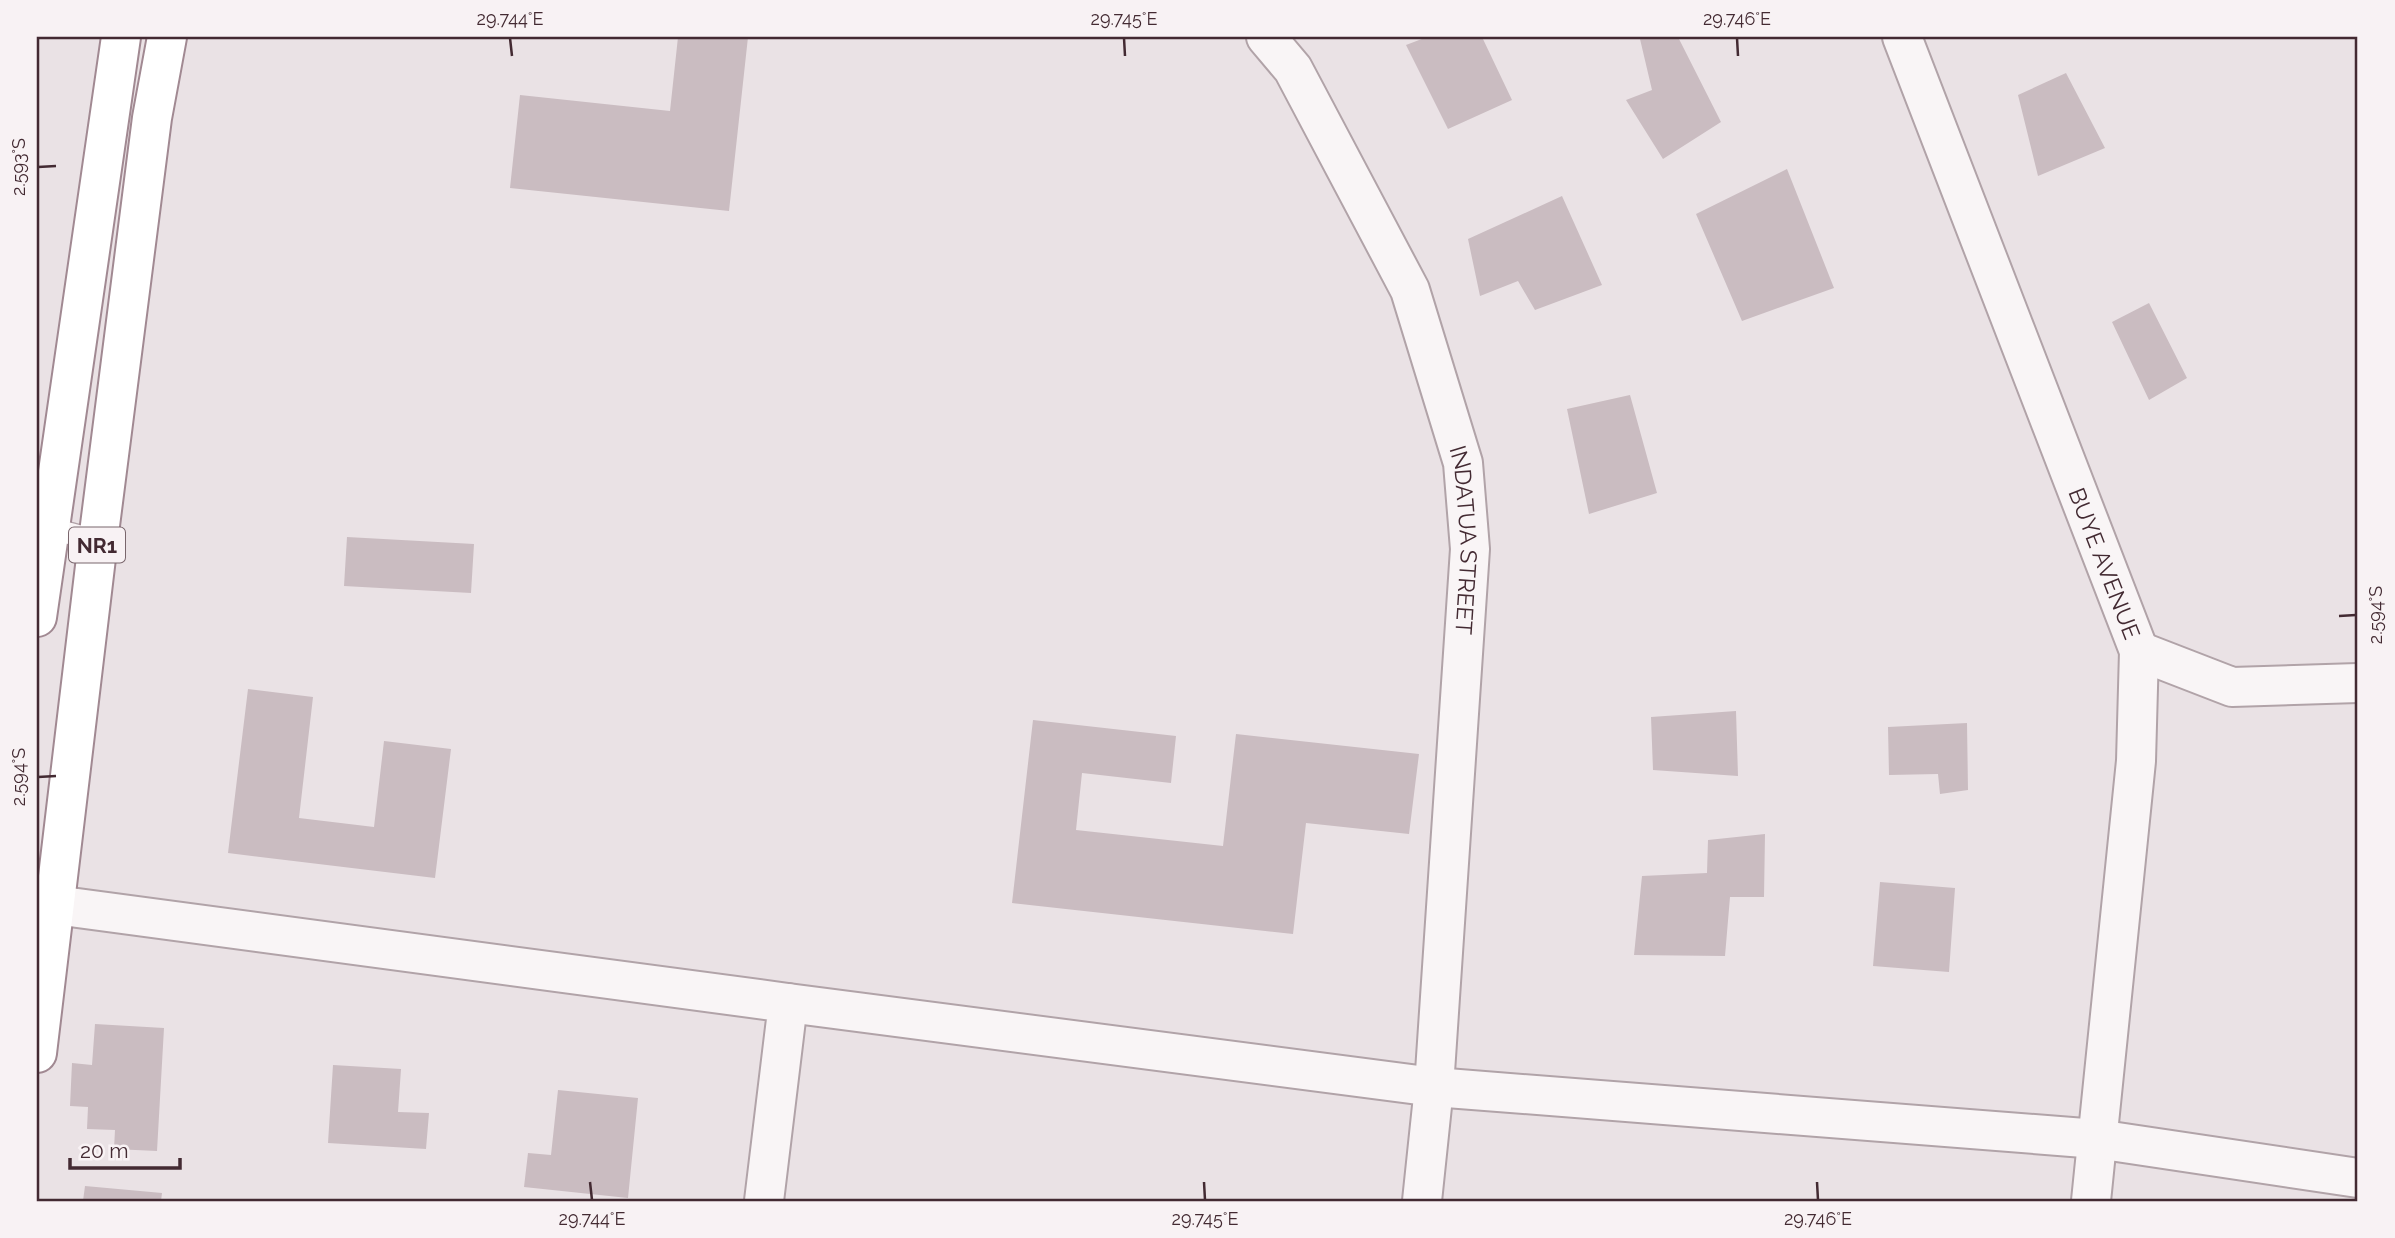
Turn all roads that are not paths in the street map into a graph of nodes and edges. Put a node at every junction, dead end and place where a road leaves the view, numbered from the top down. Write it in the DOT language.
graph roads {
  1 [pos="121,37"];
  2 [pos="167,37"];
  3 [pos="1266,37"];
  4 [pos="1902,37"];
  5 [pos="43,526"];
  6 [pos="98,541"];
  7 [pos="37,617"];
  8 [pos="2139,651"];
  9 [pos="2358,683"];
  10 [pos="46,905"];
  11 [pos="788,1003"];
  12 [pos="37,1054"];
  13 [pos="1434,1087"];
  14 [pos="2097,1139"];
  15 [pos="2358,1178"];
  16 [pos="764,1201"];
  17 [pos="1422,1201"];
  18 [pos="2091,1201"];
  1 -- 5 [label="highway, NR1"];
  2 -- 6 [label="highway, NR1"];
  3 -- 13 [label="street, INDATUA STREET"];
  4 -- 8 [label="street, BUYE AVENUE"];
  5 -- 6 [label="lane"];
  5 -- 7 [label="highway, NR1"];
  6 -- 10 [label="highway, NR1"];
  8 -- 9 [label="street"];
  8 -- 14 [label="street, BUYE AVENUE"];
  10 -- 11 [label="street"];
  10 -- 12 [label="highway, NR1"];
  11 -- 13 [label="street"];
  11 -- 16 [label="street"];
  13 -- 14 [label="street"];
  13 -- 17 [label="street, INDATUA STREET"];
  14 -- 15 [label="street"];
  14 -- 18 [label="street, BUYE AVENUE"];
}
